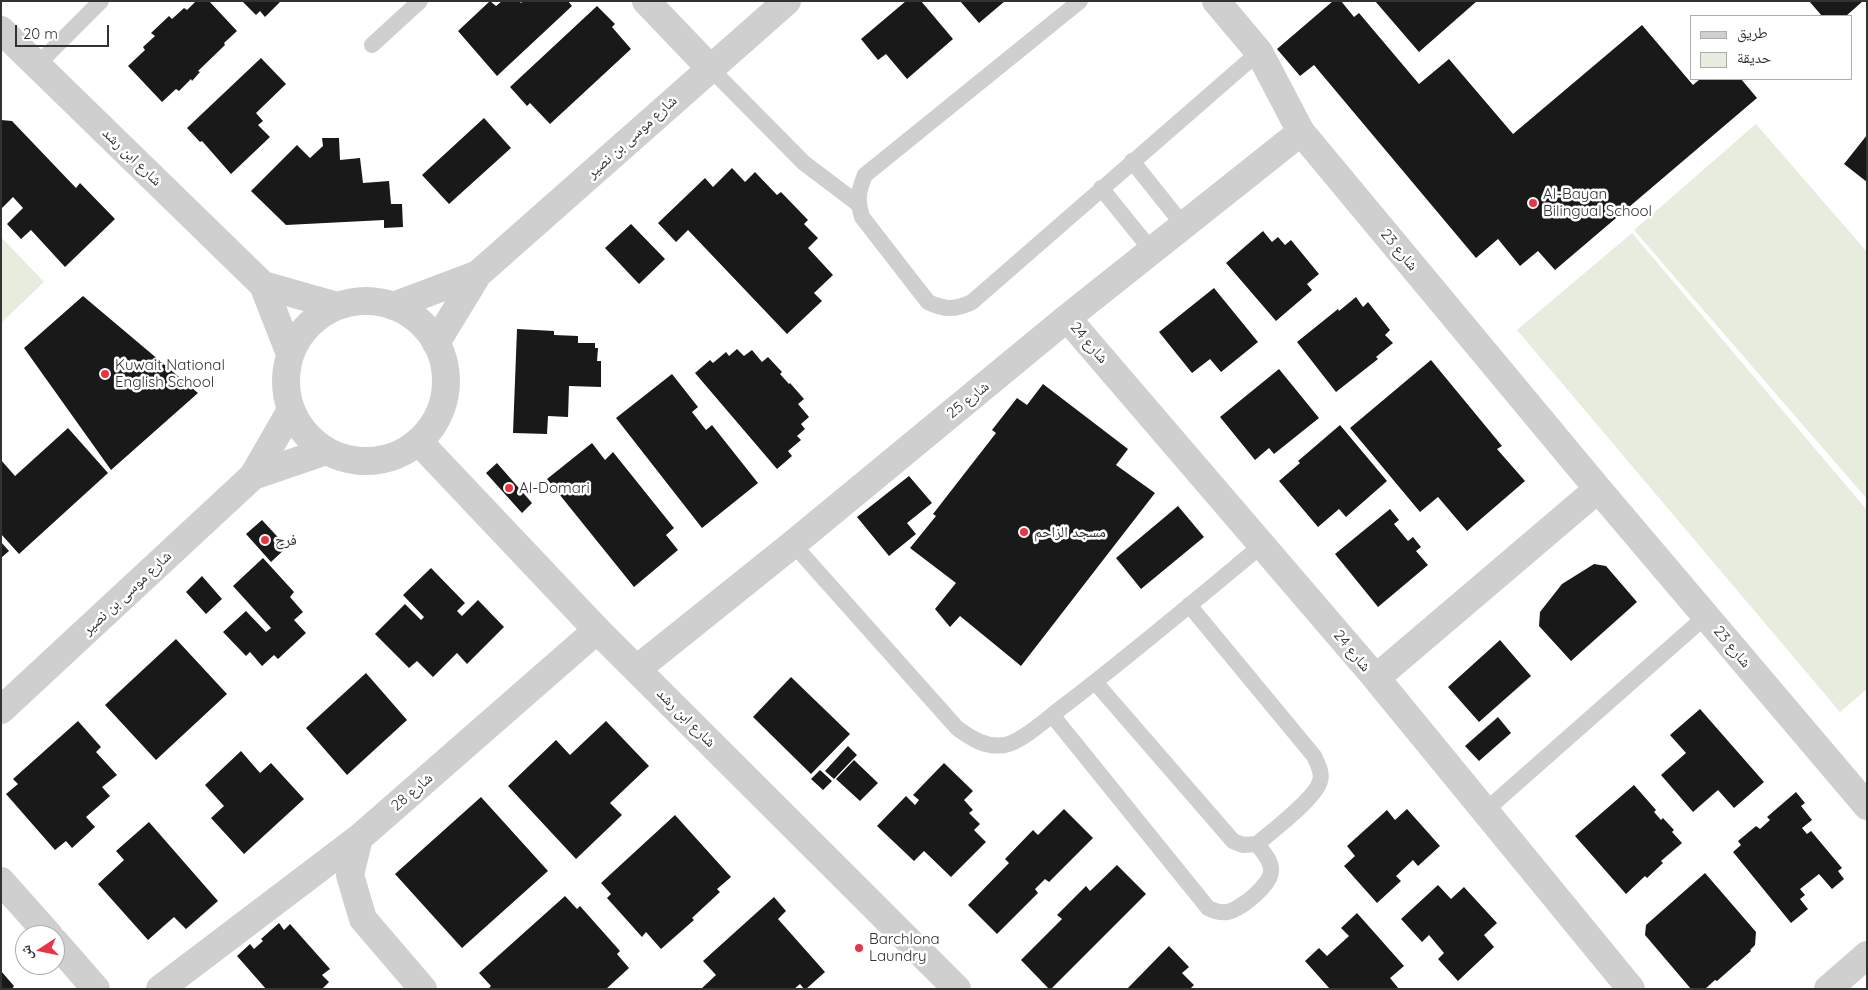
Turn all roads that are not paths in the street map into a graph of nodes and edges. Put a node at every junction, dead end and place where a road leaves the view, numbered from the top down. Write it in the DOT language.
graph roads {
  1 [pos="100,1"];
  2 [pos="420,1"];
  3 [pos="646,1"];
  4 [pos="787,1"];
  5 [pos="1080,1"];
  6 [pos="1216,1"];
  7 [pos="5,40"];
  8 [pos="372,45"];
  9 [pos="1259,52"];
  10 [pos="37,65"];
  11 [pos="710,68"];
  12 [pos="1301,132"];
  13 [pos="1132,161"];
  14 [pos="1102,188"];
  15 [pos="858,203"];
  16 [pos="1184,226"];
  17 [pos="1152,251"];
  18 [pos="478,274"];
  19 [pos="263,284"];
  20 [pos="337,306"];
  21 [pos="393,306"];
  22 [pos="1067,318"];
  23 [pos="436,342"];
  24 [pos="290,354"];
  25 [pos="291,410"];
  26 [pos="419,442"];
  27 [pos="326,451"];
  28 [pos="253,476"];
  29 [pos="1598,489"];
  30 [pos="793,544"];
  31 [pos="1262,545"];
  32 [pos="1189,606"];
  33 [pos="1706,616"];
  34 [pos="597,630"];
  35 [pos="637,669"];
  36 [pos="1376,678"];
  37 [pos="1095,682"];
  38 [pos="1,710"];
  39 [pos="1052,715"];
  40 [pos="1867,806"];
  41 [pos="1485,810"];
  42 [pos="359,838"];
  43 [pos="1257,844"];
  44 [pos="1,881"];
  45 [pos="40,925"];
  46 [pos="65,953"];
  47 [pos="1867,955"];
  48 [pos="96,989"];
  49 [pos="160,989"];
  50 [pos="423,989"];
  51 [pos="957,989"];
  52 [pos="1631,989"];
  53 [pos="1828,989"];
  1 -- 10 [label="lane"];
  2 -- 8 [label="lane"];
  3 -- 11 [label="street"];
  4 -- 11 [label="street, شارع موسى بن نصير"];
  5 -- 15 [label="lane"];
  6 -- 9 [label="street, شارع 23"];
  7 -- 10 [label="street, شارع ابن رشد"];
  9 -- 12 [label="street, شارع 23"];
  9 -- 13 [label="lane"];
  10 -- 19 [label="street, شارع ابن رشد"];
  11 -- 15 [label="lane"];
  11 -- 18 [label="street, شارع موسى بن نصير"];
  12 -- 16 [label="street, شارع 25"];
  12 -- 29 [label="street, شارع 23"];
  13 -- 14 [label="lane"];
  13 -- 16 [label="lane"];
  14 -- 15 [label="lane"];
  14 -- 17 [label="lane"];
  16 -- 17 [label="street, شارع 25"];
  17 -- 22 [label="street, شارع 25"];
  18 -- 21 [label="street, شارع موسى بن نصير"];
  18 -- 23 [label="street, شارع موسى بن نصير"];
  19 -- 20 [label="street, شارع ابن رشد"];
  19 -- 24 [label="street, شارع ابن رشد"];
  20 -- 21 [label="street"];
  20 -- 24 [label="street"];
  21 -- 23 [label="street"];
  22 -- 30 [label="street, شارع 25"];
  22 -- 31 [label="street, شارع 24"];
  23 -- 26 [label="street"];
  24 -- 25 [label="street"];
  25 -- 27 [label="street"];
  25 -- 28 [label="street, شارع موسى بن نصير"];
  26 -- 27 [label="street"];
  26 -- 34 [label="street, شارع ابن رشد"];
  27 -- 28 [label="street, شارع موسى بن نصير"];
  28 -- 38 [label="street, شارع موسى بن نصير"];
  29 -- 33 [label="street, شارع 23"];
  29 -- 36 [label="street"];
  30 -- 35 [label="street, شارع 25"];
  30 -- 39 [label="lane"];
  31 -- 32 [label="lane"];
  31 -- 36 [label="street, شارع 24"];
  32 -- 37 [label="lane"];
  32 -- 43 [label="lane"];
  33 -- 40 [label="street, شارع 23"];
  33 -- 41 [label="lane"];
  34 -- 35 [label="street, شارع ابن رشد"];
  34 -- 42 [label="street, شارع 28"];
  35 -- 51 [label="street, شارع ابن رشد"];
  36 -- 41 [label="street, شارع 24"];
  37 -- 39 [label="lane"];
  37 -- 43 [label="lane"];
  39 -- 43 [label="lane"];
  41 -- 52 [label="street, شارع 24"];
  42 -- 49 [label="street, شارع 28"];
  42 -- 50 [label="street"];
  44 -- 45 [label="street"];
  46 -- 48 [label="street"];
  47 -- 53 [label="street"];
}
